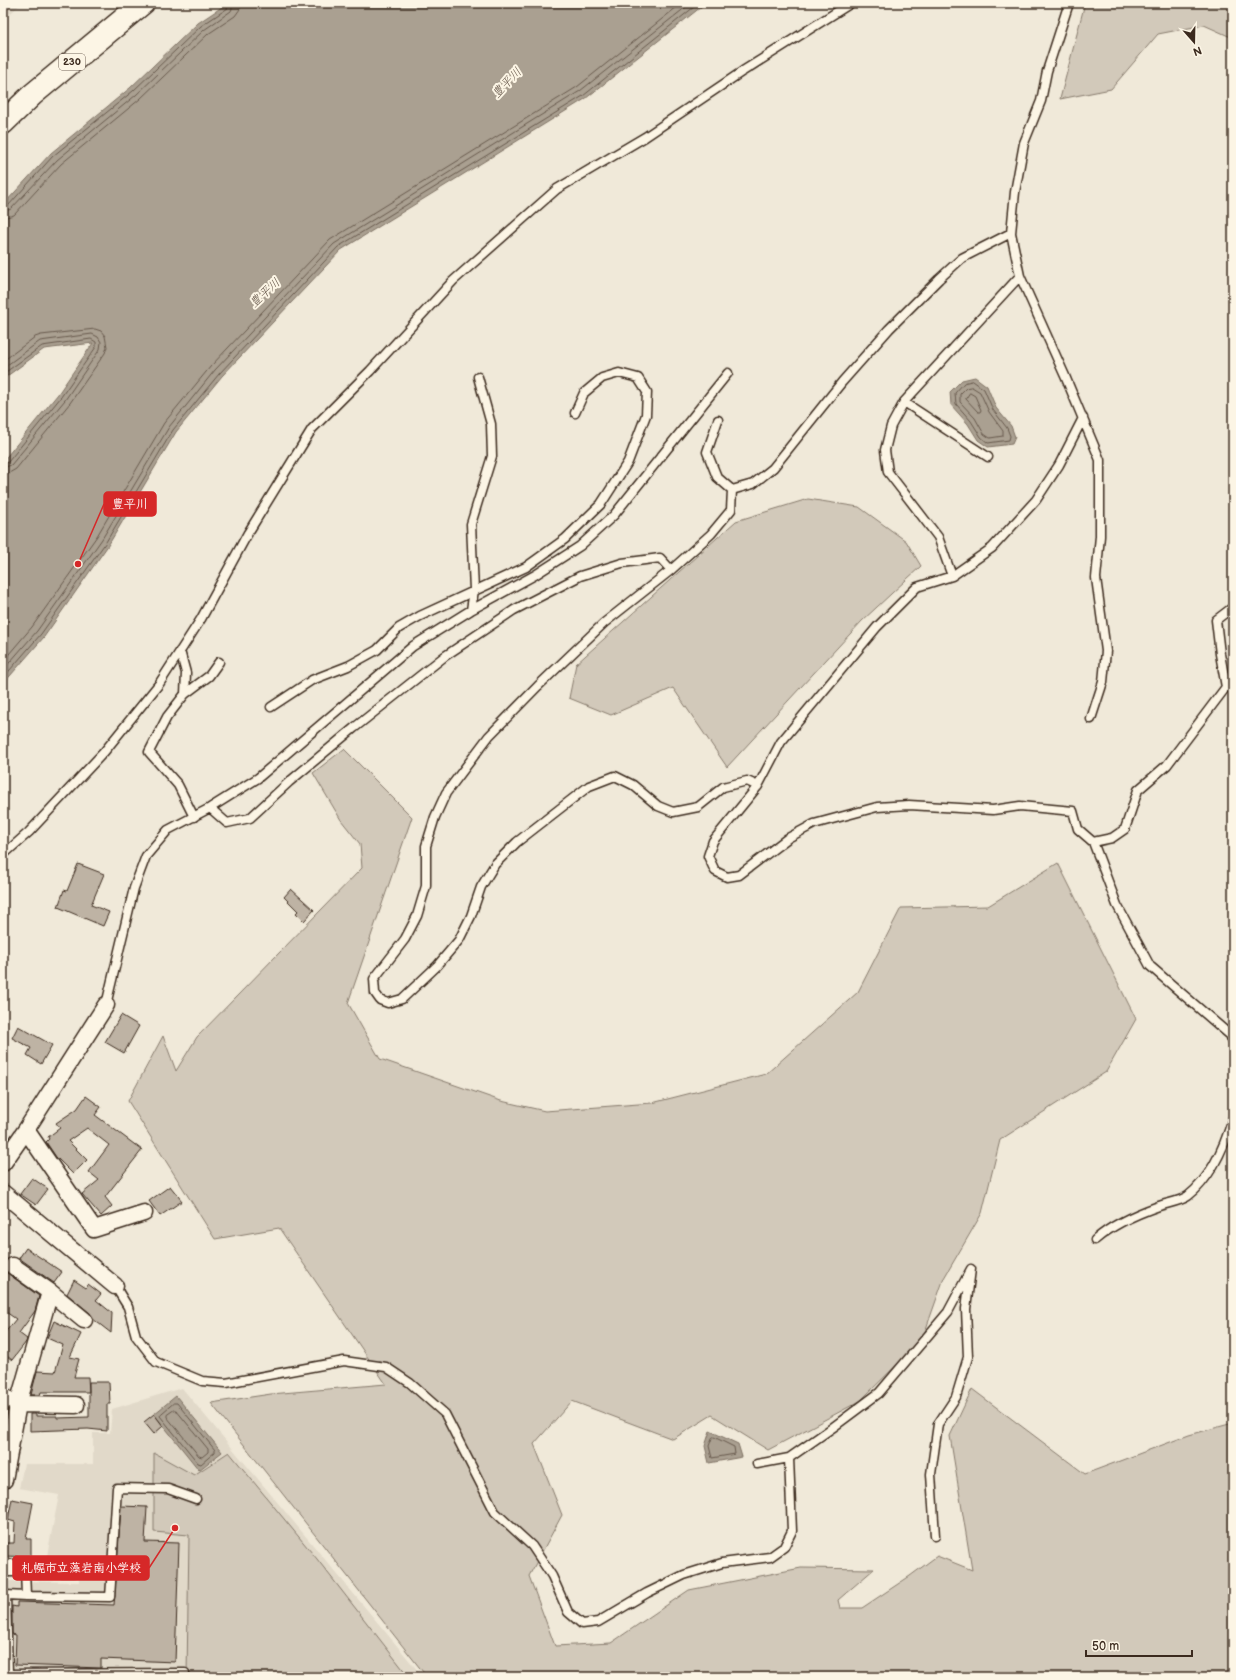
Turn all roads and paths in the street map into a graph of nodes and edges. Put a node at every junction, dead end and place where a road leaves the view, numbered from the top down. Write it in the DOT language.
graph roads {
  1 [pos="143,3"];
  2 [pos="851,3"];
  3 [pos="1069,3"];
  4 [pos="3,123"];
  5 [pos="1011,233"];
  6 [pos="1020,276"];
  7 [pos="728,373"];
  8 [pos="478,377"];
  9 [pos="904,402"];
  10 [pos="575,413"];
  11 [pos="1083,418"];
  12 [pos="718,420"];
  13 [pos="988,456"];
  14 [pos="732,490"];
  15 [pos="671,570"];
  16 [pos="952,576"];
  17 [pos="474,590"];
  18 [pos="1233,607"];
  19 [pos="471,610"];
  20 [pos="180,651"];
  21 [pos="219,662"];
  22 [pos="186,694"];
  23 [pos="271,707"];
  24 [pos="1091,719"];
  25 [pos="758,786"];
  26 [pos="210,808"];
  27 [pos="194,816"];
  28 [pos="1093,842"];
  29 [pos="3,855"];
  30 [pos="106,1005"];
  31 [pos="1233,1042"];
  32 [pos="1233,1118"];
  33 [pos="26,1130"];
  34 [pos="3,1162"];
  35 [pos="3,1193"];
  36 [pos="144,1213"];
  37 [pos="1095,1240"];
  38 [pos="13,1266"];
  39 [pos="115,1286"];
  40 [pos="50,1292"];
  41 [pos="84,1320"];
  42 [pos="3,1397"];
  43 [pos="18,1404"];
  44 [pos="76,1405"];
  45 [pos="789,1458"];
  46 [pos="757,1464"];
  47 [pos="4,1480"];
  48 [pos="196,1499"];
  49 [pos="935,1536"];
  50 [pos="3,1568"];
  51 [pos="25,1568"];
  52 [pos="73,1568"];
  53 [pos="112,1568"];
  54 [pos="26,1596"];
  55 [pos="185,1673"];
  1 -- 4 [label="highway, 230"];
  2 -- 20 [label="lane"];
  3 -- 5 [label="lane"];
  5 -- 6 [label="lane"];
  5 -- 14 [label="lane"];
  6 -- 9 [label="lane"];
  6 -- 11 [label="lane"];
  7 -- 19 [label="lane"];
  8 -- 17 [label="lane"];
  9 -- 13 [label="lane"];
  9 -- 16 [label="lane"];
  10 -- 17 [label="lane"];
  11 -- 16 [label="lane"];
  11 -- 24 [label="lane"];
  12 -- 14 [label="lane"];
  14 -- 15 [label="lane"];
  15 -- 25 [label="lane"];
  15 -- 26 [label="lane"];
  16 -- 25 [label="lane"];
  17 -- 19 [label="lane"];
  17 -- 23 [label="lane"];
  18 -- 28 [label="lane"];
  19 -- 26 [label="lane"];
  20 -- 22 [label="lane"];
  20 -- 29 [label="lane"];
  21 -- 22 [label="lane"];
  22 -- 27 [label="lane"];
  25 -- 28 [label="lane"];
  26 -- 27 [label="lane"];
  27 -- 30 [label="lane"];
  28 -- 31 [label="lane"];
  30 -- 33 [label="street"];
  32 -- 37 [label="lane"];
  33 -- 34 [label="street"];
  33 -- 36 [label="street"];
  35 -- 39 [label="street"];
  38 -- 40 [label="street"];
  39 -- 45 [label="lane"];
  40 -- 41 [label="street"];
  40 -- 43 [label="street"];
  42 -- 43 [label="street"];
  43 -- 44 [label="street"];
  43 -- 47 [label="street"];
  45 -- 46 [label="lane"];
  45 -- 49 [label="lane"];
  48 -- 53 [label="lane"];
  50 -- 51 [label="street"];
  51 -- 52 [label="street"];
  51 -- 54 [label="lane"];
  52 -- 53 [label="lane"];
  53 -- 54 [label="lane"];
  54 -- 55 [label="lane"];
}
